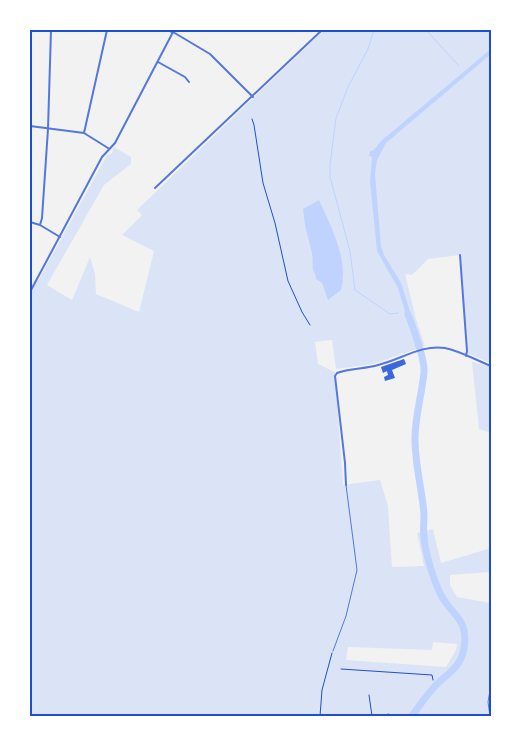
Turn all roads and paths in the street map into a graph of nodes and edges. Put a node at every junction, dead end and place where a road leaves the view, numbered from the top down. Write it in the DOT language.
graph roads {
  1 [pos="50,30"];
  2 [pos="107,30"];
  3 [pos="168,30"];
  4 [pos="322,30"];
  5 [pos="174,31"];
  6 [pos="158,62"];
  7 [pos="189,82"];
  8 [pos="253,97"];
  9 [pos="252,119"];
  10 [pos="30,126"];
  11 [pos="48,128"];
  12 [pos="84,133"];
  13 [pos="108,148"];
  14 [pos="155,188"];
  15 [pos="30,222"];
  16 [pos="40,225"];
  17 [pos="60,237"];
  18 [pos="460,255"];
  19 [pos="30,292"];
  20 [pos="310,325"];
  21 [pos="466,356"];
  22 [pos="491,366"];
  23 [pos="346,485"];
  24 [pos="333,651"];
  25 [pos="341,669"];
  26 [pos="434,680"];
  27 [pos="491,685"];
  28 [pos="369,695"];
  29 [pos="320,716"];
  30 [pos="372,716"];
  31 [pos="379,716"];
  32 [pos="391,716"];
  33 [pos="490,716"];
  1 -- 11 [label="street"];
  2 -- 12 [label="street"];
  3 -- 5 [label="street"];
  4 -- 8 [label="street"];
  5 -- 6 [label="street"];
  5 -- 8 [label="street"];
  6 -- 7 [label="street"];
  6 -- 13 [label="street"];
  8 -- 14 [label="street"];
  9 -- 20 [label="path"];
  10 -- 11 [label="street"];
  11 -- 12 [label="street"];
  11 -- 16 [label="street"];
  12 -- 13 [label="street"];
  13 -- 17 [label="street"];
  15 -- 16 [label="street"];
  16 -- 17 [label="street"];
  17 -- 19 [label="street"];
  18 -- 21 [label="street"];
  21 -- 22 [label="street"];
  21 -- 23 [label="street"];
  23 -- 24 [label="lane"];
  24 -- 29 [label="path"];
  25 -- 26 [label="path"];
  27 -- 33 [label="lane"];
  28 -- 30 [label="path"];
  31 -- 32 [label="path"];
}
